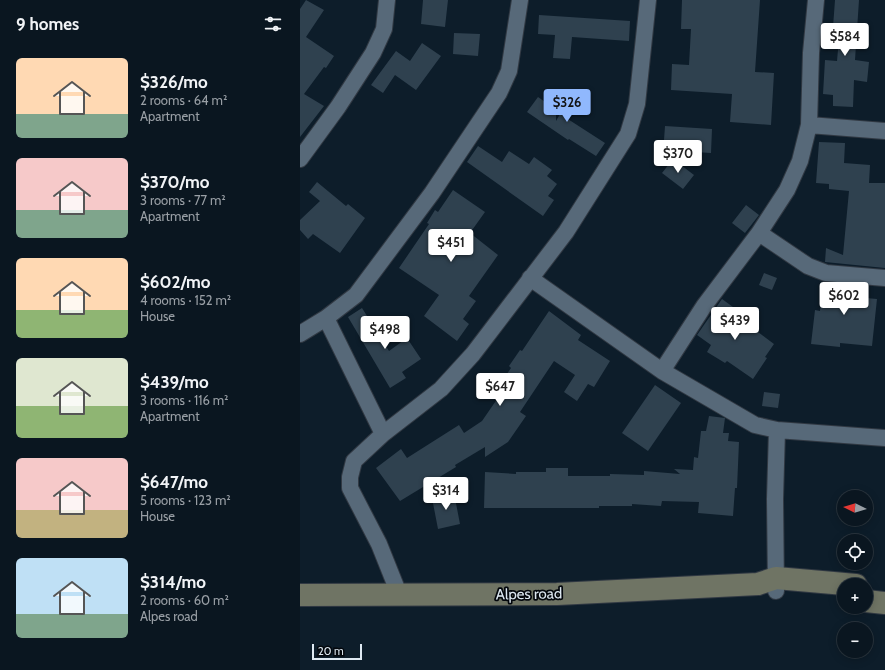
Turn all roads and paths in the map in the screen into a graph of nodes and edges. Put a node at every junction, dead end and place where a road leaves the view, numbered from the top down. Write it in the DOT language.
graph roads {
  1 [pos="387,0"];
  2 [pos="520,0"];
  3 [pos="648,0"];
  4 [pos="816,0"];
  5 [pos="809,125"];
  6 [pos="885,131"];
  7 [pos="300,159"];
  8 [pos="759,233"];
  9 [pos="530,278"];
  10 [pos="885,278"];
  11 [pos="326,318"];
  12 [pos="300,334"];
  13 [pos="662,371"];
  14 [pos="777,430"];
  15 [pos="383,434"];
  16 [pos="885,438"];
  17 [pos="770,584"];
  18 [pos="837,585"];
  19 [pos="873,587"];
  20 [pos="885,588"];
  21 [pos="399,594"];
  22 [pos="300,595"];
  23 [pos="837,597"];
  24 [pos="873,602"];
  25 [pos="885,603"];
  1 -- 7 [label="street"];
  2 -- 11 [label="street"];
  3 -- 9 [label="street"];
  4 -- 5 [label="street"];
  5 -- 6 [label="street"];
  5 -- 8 [label="street"];
  8 -- 10 [label="street"];
  8 -- 13 [label="street"];
  9 -- 13 [label="street"];
  9 -- 15 [label="street"];
  11 -- 12 [label="street"];
  11 -- 15 [label="street"];
  13 -- 14 [label="street"];
  14 -- 16 [label="street"];
  14 -- 17 [label="street"];
  15 -- 21 [label="street"];
  17 -- 18 [label="street, Alpes road"];
  17 -- 21 [label="street, Alpes road"];
  17 -- 23 [label="street, Alpes road"];
  19 -- 20 [label="street"];
  21 -- 22 [label="street, Alpes road"];
  24 -- 25 [label="street"];
}
